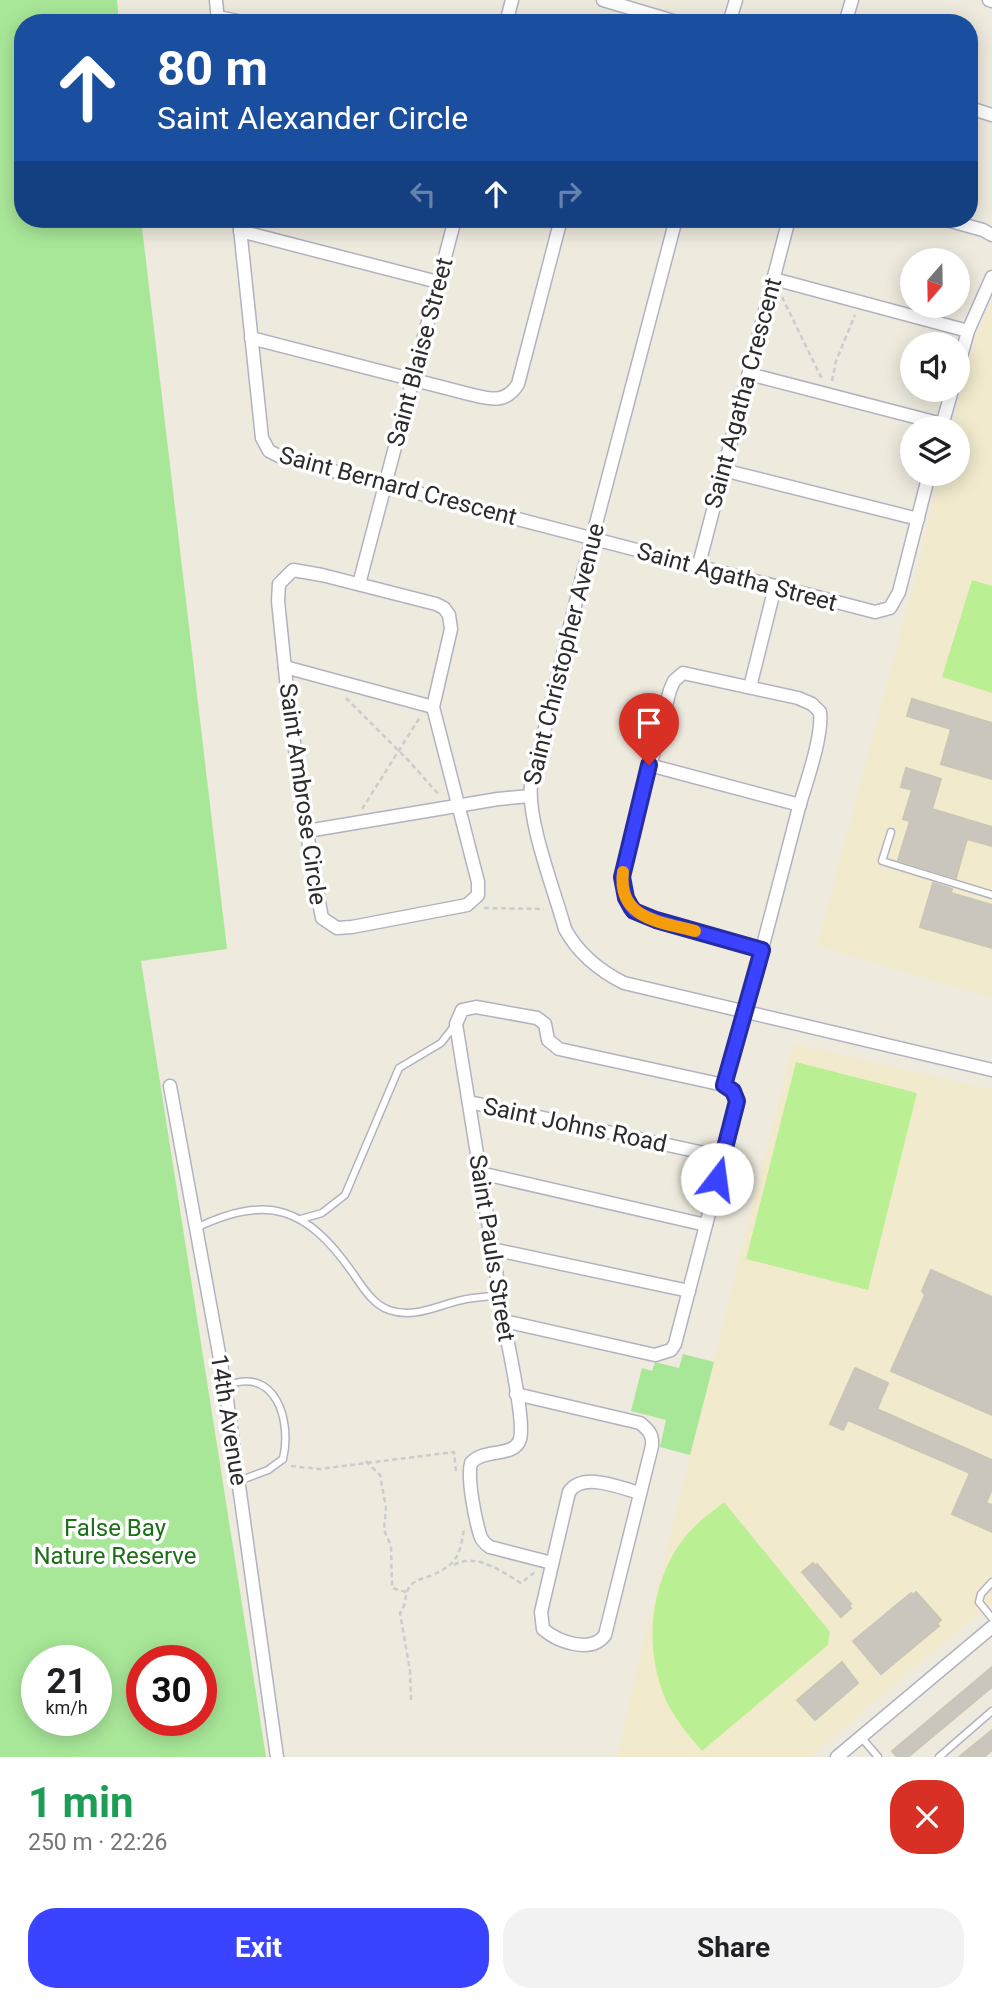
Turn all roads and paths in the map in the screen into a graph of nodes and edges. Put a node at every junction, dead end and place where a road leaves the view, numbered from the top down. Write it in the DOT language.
graph roads {
  1 [pos="603,0"];
  2 [pos="622,3"];
  3 [pos="654,14"];
  4 [pos="239,228"];
  5 [pos="249,228"];
  6 [pos="453,228"];
  7 [pos="559,228"];
  8 [pos="674,228"];
  9 [pos="787,228"];
  10 [pos="976,228"];
  11 [pos="992,235"];
  12 [pos="992,277"];
  13 [pos="774,279"];
  14 [pos="438,282"];
  15 [pos="859,302"];
  16 [pos="968,331"];
  17 [pos="251,338"];
  18 [pos="749,374"];
  19 [pos="413,378"];
  20 [pos="830,395"];
  21 [pos="906,416"];
  22 [pos="723,470"];
  23 [pos="385,485"];
  24 [pos="926,486"];
  25 [pos="918,519"];
  26 [pos="592,538"];
  27 [pos="698,568"];
  28 [pos="359,584"];
  29 [pos="775,587"];
  30 [pos="285,667"];
  31 [pos="336,681"];
  32 [pos="750,687"];
  33 [pos="430,706"];
  34 [pos="398,750"];
  35 [pos="649,765"];
  36 [pos="530,796"];
  37 [pos="458,805"];
  38 [pos="800,805"];
  39 [pos="444,808"];
  40 [pos="355,824"];
  41 [pos="307,831"];
  42 [pos="891,832"];
  43 [pos="992,895"];
  44 [pos="467,905"];
  45 [pos="559,906"];
  46 [pos="762,950"];
  47 [pos="746,1013"];
  48 [pos="456,1024"];
  49 [pos="992,1070"];
  50 [pos="724,1085"];
  51 [pos="170,1086"];
  52 [pos="469,1102"];
  53 [pos="723,1157"];
  54 [pos="480,1173"];
  55 [pos="301,1219"];
  56 [pos="706,1225"];
  57 [pos="196,1228"];
  58 [pos="492,1248"];
  59 [pos="689,1291"];
  60 [pos="500,1295"];
  61 [pos="504,1321"];
  62 [pos="225,1386"];
  63 [pos="516,1394"];
  64 [pos="366,1461"];
  65 [pos="278,1465"];
  66 [pos="457,1476"];
  67 [pos="239,1481"];
  68 [pos="640,1493"];
  69 [pos="464,1530"];
  70 [pos="552,1563"];
  71 [pos="451,1567"];
  72 [pos="992,1582"];
  73 [pos="406,1592"];
  74 [pos="992,1618"];
  75 [pos="992,1627"];
  76 [pos="411,1700"];
  77 [pos="992,1711"];
  78 [pos="860,1737"];
  79 [pos="277,1757"];
  80 [pos="836,1757"];
  81 [pos="878,1757"];
  82 [pos="939,1757"];
  1 -- 2 [label="street"];
  2 -- 3 [label="street"];
  4 -- 17 [label="street, Saint Bernard Crescent"];
  5 -- 14 [label="street"];
  6 -- 14 [label="street, Saint Blaise Street"];
  7 -- 19 [label="street"];
  8 -- 26 [label="street, Saint Christopher Avenue"];
  9 -- 13 [label="street, Saint Agatha Crescent"];
  10 -- 11 [label="street"];
  12 -- 16 [label="street"];
  13 -- 15 [label="street"];
  13 -- 18 [label="street, Saint Agatha Crescent"];
  13 -- 20 [label="path"];
  14 -- 19 [label="street, Saint Blaise Street"];
  15 -- 16 [label="street"];
  15 -- 20 [label="path"];
  17 -- 19 [label="street"];
  17 -- 23 [label="street, Saint Bernard Crescent"];
  18 -- 20 [label="street"];
  18 -- 22 [label="street, Saint Agatha Crescent"];
  19 -- 23 [label="street, Saint Blaise Street"];
  20 -- 21 [label="street"];
  22 -- 25 [label="street"];
  22 -- 27 [label="street, Saint Agatha Crescent"];
  23 -- 26 [label="street, Saint Bernard Crescent"];
  23 -- 28 [label="street"];
  24 -- 25 [label="street"];
  25 -- 29 [label="street, Saint Agatha Street"];
  26 -- 27 [label="street, Saint Agatha Street"];
  26 -- 36 [label="street, Saint Christopher Avenue"];
  27 -- 29 [label="street, Saint Agatha Street"];
  28 -- 30 [label="street, Saint Ambrose Circle"];
  28 -- 33 [label="street, Saint Ambrose Circle"];
  29 -- 32 [label="street"];
  30 -- 31 [label="street"];
  30 -- 41 [label="street, Saint Ambrose Circle"];
  31 -- 33 [label="street"];
  31 -- 34 [label="path"];
  32 -- 35 [label="street"];
  32 -- 38 [label="street"];
  33 -- 34 [label="path"];
  33 -- 37 [label="street, Saint Ambrose Circle"];
  34 -- 39 [label="path"];
  34 -- 40 [label="path"];
  35 -- 38 [label="street"];
  35 -- 46 [label="street"];
  36 -- 37 [label="street"];
  36 -- 45 [label="street, Saint Christopher Avenue"];
  37 -- 39 [label="street"];
  37 -- 44 [label="street, Saint Ambrose Circle"];
  38 -- 46 [label="street"];
  39 -- 40 [label="street"];
  40 -- 41 [label="street"];
  41 -- 44 [label="street, Saint Ambrose Circle"];
  42 -- 43 [label="lane"];
  44 -- 45 [label="path"];
  45 -- 47 [label="street, Saint Christopher Avenue"];
  46 -- 47 [label="street"];
  47 -- 49 [label="street, Saint Christopher Avenue"];
  47 -- 50 [label="street"];
  48 -- 50 [label="street"];
  48 -- 52 [label="street, Saint Pauls Street"];
  48 -- 55 [label="lane"];
  50 -- 53 [label="street"];
  51 -- 57 [label="street, 14th Avenue"];
  52 -- 53 [label="street, Saint Johns Road"];
  52 -- 54 [label="street, Saint Pauls Street"];
  53 -- 56 [label="street"];
  54 -- 56 [label="street"];
  54 -- 58 [label="street, Saint Pauls Street"];
  55 -- 57 [label="lane"];
  55 -- 60 [label="lane"];
  56 -- 59 [label="street"];
  57 -- 62 [label="street, 14th Avenue"];
  58 -- 59 [label="street"];
  58 -- 60 [label="street, Saint Pauls Street"];
  59 -- 61 [label="street"];
  60 -- 61 [label="street, Saint Pauls Street"];
  61 -- 63 [label="street, Saint Pauls Street"];
  62 -- 65 [label="lane"];
  62 -- 67 [label="street, 14th Avenue"];
  63 -- 68 [label="street"];
  63 -- 70 [label="street, Saint Pauls Street"];
  64 -- 65 [label="path"];
  64 -- 66 [label="path"];
  64 -- 73 [label="path"];
  65 -- 67 [label="lane"];
  67 -- 79 [label="street, 14th Avenue"];
  68 -- 70 [label="street"];
  68 -- 70 [label="street"];
  69 -- 71 [label="path"];
  70 -- 71 [label="path"];
  71 -- 73 [label="path"];
  72 -- 74 [label="lane"];
  73 -- 76 [label="path"];
  75 -- 78 [label="street"];
  77 -- 82 [label="lane"];
  78 -- 80 [label="street"];
  78 -- 81 [label="lane"];
}
